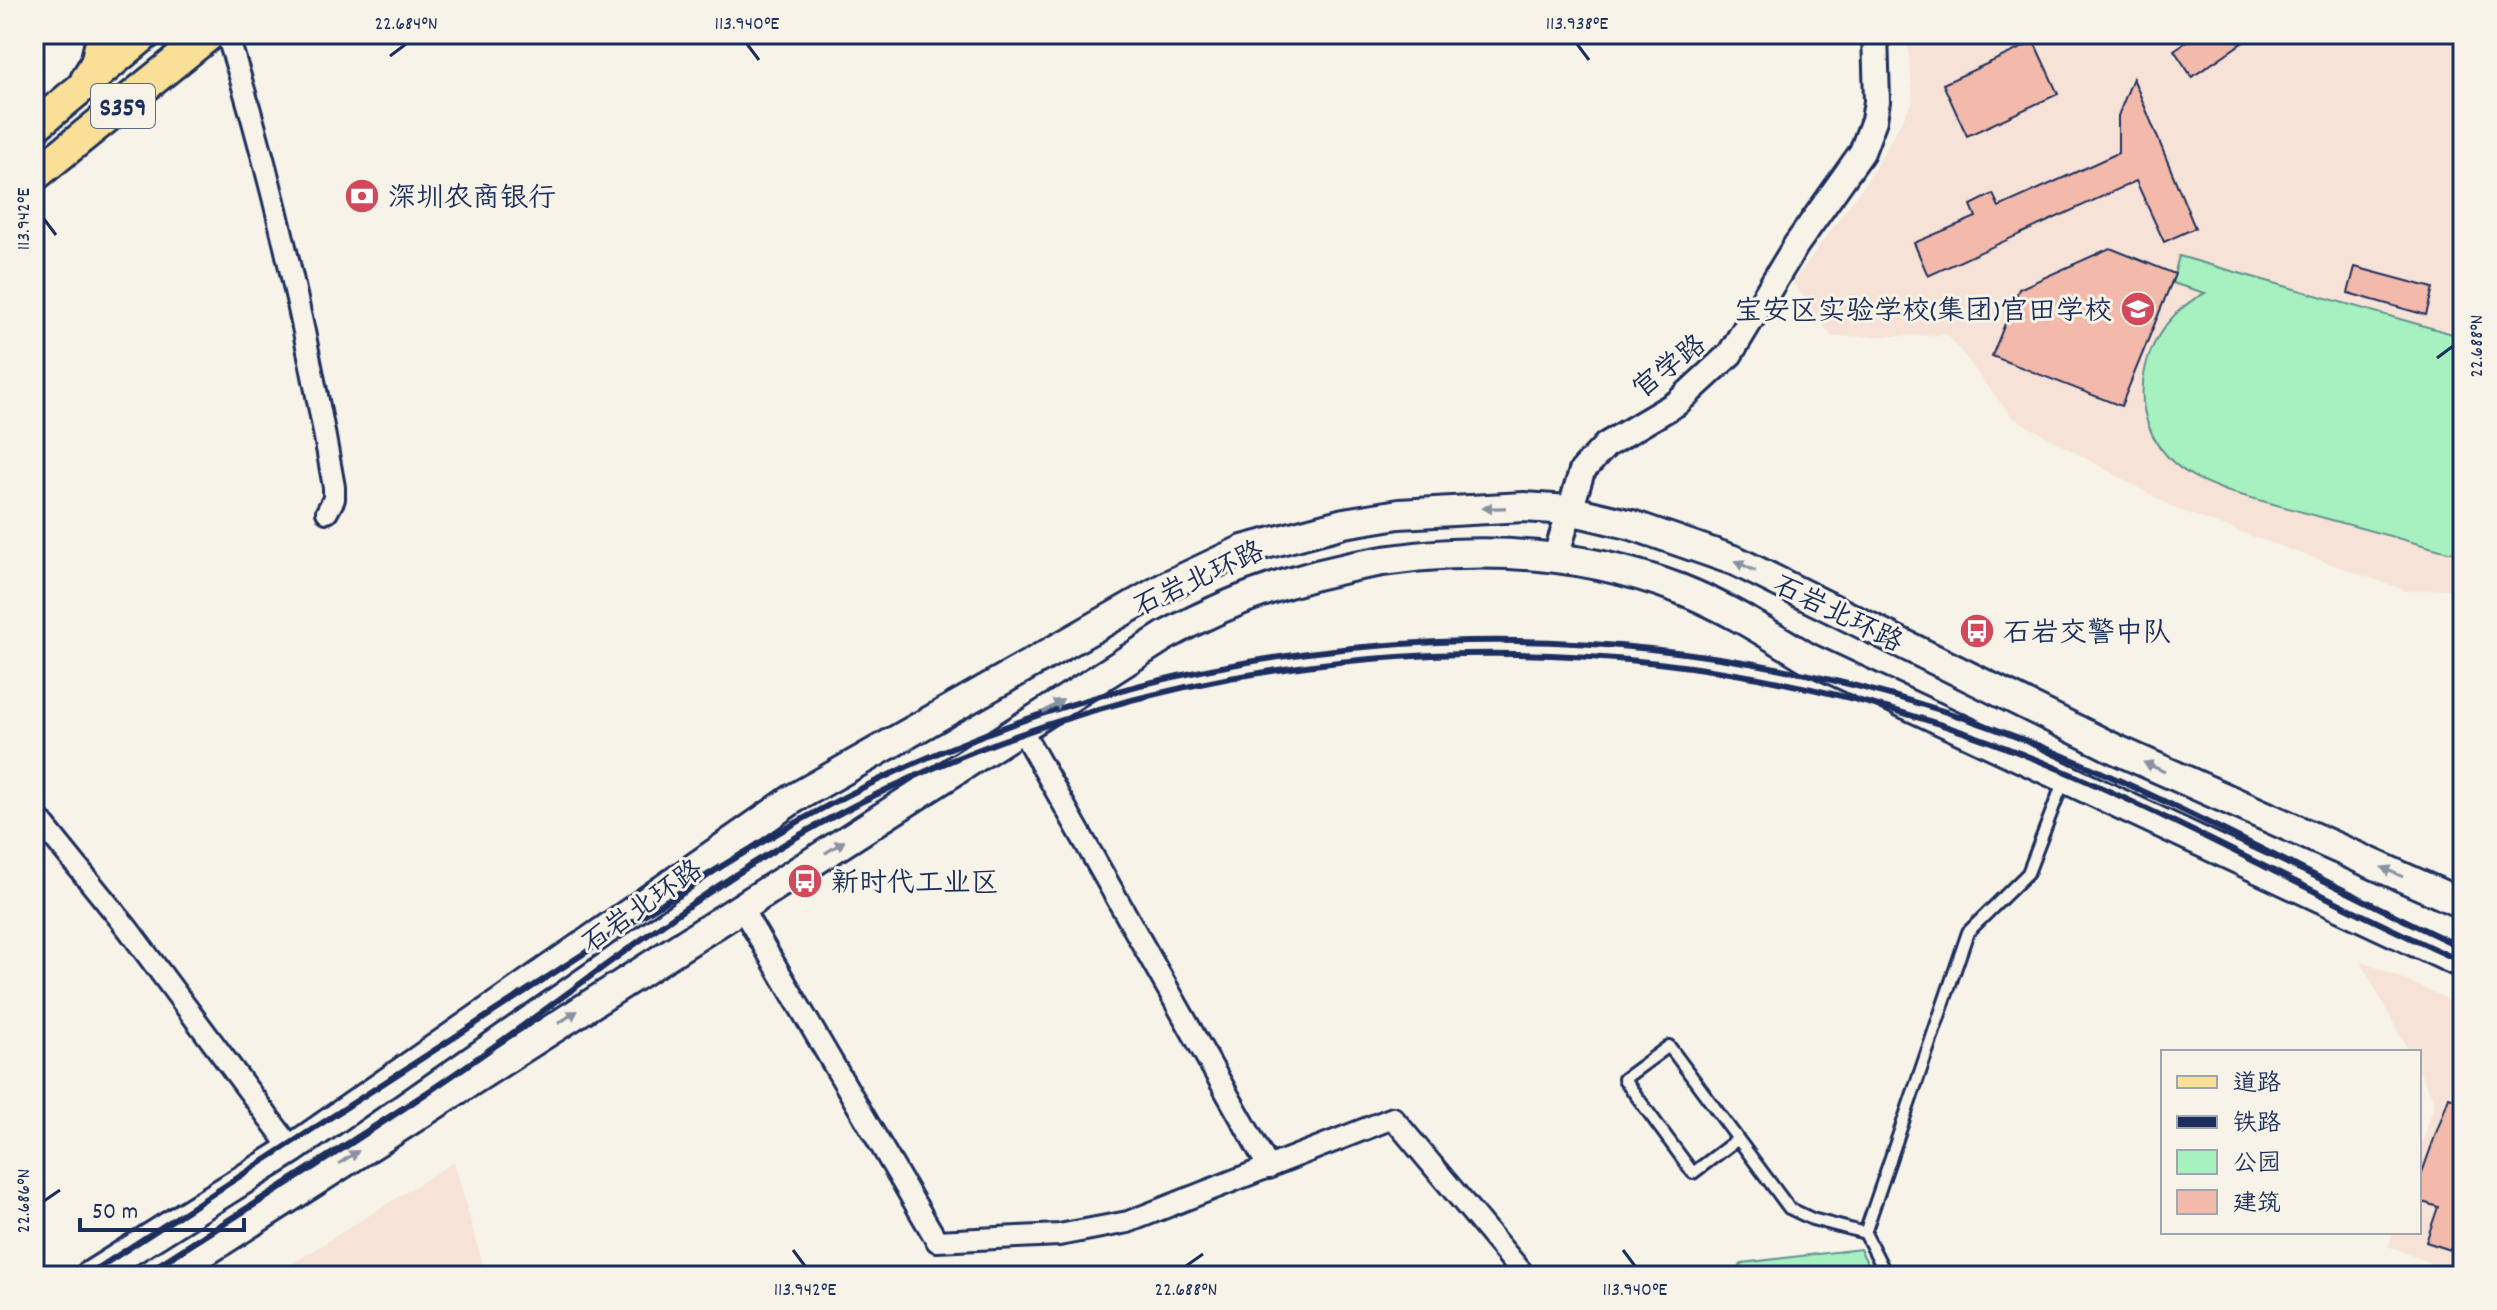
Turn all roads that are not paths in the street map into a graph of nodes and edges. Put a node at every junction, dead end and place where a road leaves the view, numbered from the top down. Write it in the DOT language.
graph roads {
  1 [pos="103,34"];
  2 [pos="146,34"];
  3 [pos="210,34"];
  4 [pos="227,34"];
  5 [pos="1875,34"];
  6 [pos="79,91"];
  7 [pos="34,127"];
  8 [pos="34,176"];
  9 [pos="1569,510"];
  10 [pos="327,512"];
  11 [pos="1555,559"];
  12 [pos="1020,727"];
  13 [pos="2065,778"];
  14 [pos="34,813"];
  15 [pos="2463,904"];
  16 [pos="741,907"];
  17 [pos="2463,964"];
  18 [pos="1738,1139"];
  19 [pos="292,1149"];
  20 [pos="1269,1168"];
  21 [pos="1865,1233"];
  22 [pos="90,1276"];
  23 [pos="167,1276"];
  24 [pos="1525,1276"];
  25 [pos="1887,1276"];
  1 -- 6 [label="main road"];
  2 -- 6 [label="main road, S359"];
  3 -- 8 [label="main road, S359"];
  4 -- 10 [label="street"];
  5 -- 9 [label="street, 官学路"];
  6 -- 7 [label="main road, S359"];
  9 -- 11 [label="street, 官学路"];
  15 -- 9 [label="main road, 石岩北环路, one-way"];
  9 -- 19 [label="main road, 石岩北环路, one-way"];
  12 -- 11 [label="main road, 石岩北环路, one-way"];
  11 -- 13 [label="main road, 石岩北环路"];
  16 -- 12 [label="main road, 石岩北环路, one-way"];
  12 -- 20 [label="street"];
  13 -- 17 [label="main road, 石岩北环路"];
  13 -- 21 [label="lane"];
  14 -- 19 [label="street"];
  16 -- 20 [label="street"];
  23 -- 16 [label="main road, 石岩北环路, one-way"];
  18 -- 18 [label="lane"];
  18 -- 21 [label="lane"];
  19 -- 22 [label="main road, 石岩北环路"];
  20 -- 24 [label="street"];
  21 -- 25 [label="lane"];
}
